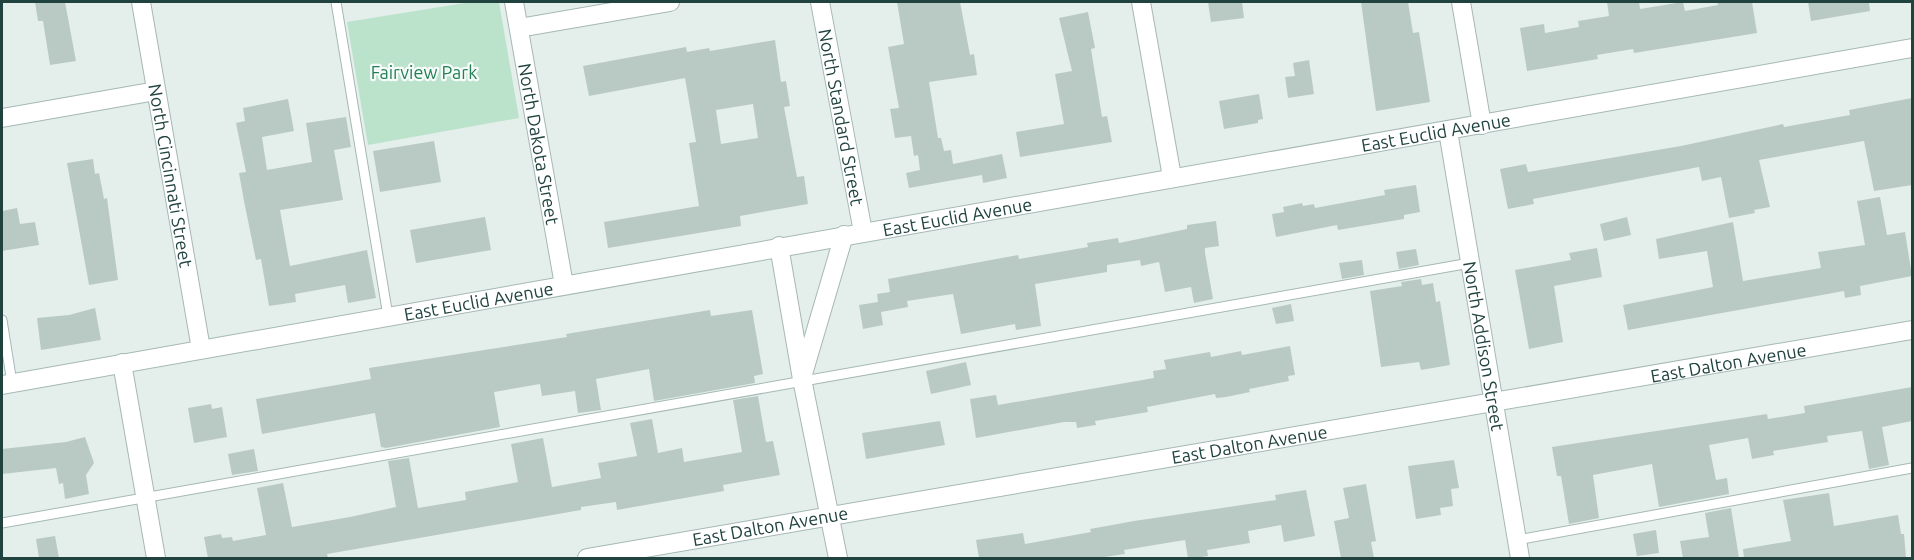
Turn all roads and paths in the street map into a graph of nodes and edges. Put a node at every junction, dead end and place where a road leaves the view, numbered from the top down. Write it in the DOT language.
graph roads {
  1 [pos="141,2"];
  2 [pos="336,2"];
  3 [pos="514,2"];
  4 [pos="670,2"];
  5 [pos="820,2"];
  6 [pos="1141,2"];
  7 [pos="1461,2"];
  8 [pos="519,28"];
  9 [pos="1912,48"];
  10 [pos="156,91"];
  11 [pos="2,118"];
  12 [pos="1482,125"];
  13 [pos="1448,131"];
  14 [pos="1172,177"];
  15 [pos="863,232"];
  16 [pos="844,235"];
  17 [pos="779,246"];
  18 [pos="1470,263"];
  19 [pos="564,285"];
  20 [pos="388,316"];
  21 [pos="2,320"];
  22 [pos="1912,330"];
  23 [pos="201,349"];
  24 [pos="122,363"];
  25 [pos="802,379"];
  26 [pos="7,384"];
  27 [pos="1494,404"];
  28 [pos="1912,468"];
  29 [pos="145,497"];
  30 [pos="831,514"];
  31 [pos="2,522"];
  32 [pos="1519,549"];
  33 [pos="156,558"];
  34 [pos="587,558"];
  35 [pos="838,558"];
  1 -- 10 [label="street, North Cincinnati Street"];
  2 -- 20 [label="lane"];
  3 -- 8 [label="street, North Dakota Street"];
  4 -- 8 [label="street"];
  5 -- 15 [label="street, North Standard Street"];
  6 -- 14 [label="street"];
  7 -- 12 [label="street"];
  8 -- 19 [label="street, North Dakota Street"];
  9 -- 12 [label="street, East Euclid Avenue"];
  10 -- 11 [label="street"];
  10 -- 23 [label="street, North Cincinnati Street"];
  12 -- 13 [label="street, East Euclid Avenue"];
  13 -- 14 [label="street, East Euclid Avenue"];
  13 -- 18 [label="street, North Addison Street"];
  14 -- 15 [label="street, East Euclid Avenue"];
  15 -- 16 [label="street, East Euclid Avenue"];
  16 -- 17 [label="street, East Euclid Avenue"];
  16 -- 25 [label="street"];
  17 -- 19 [label="street, East Euclid Avenue"];
  17 -- 25 [label="street"];
  18 -- 25 [label="lane"];
  18 -- 27 [label="street, North Addison Street"];
  19 -- 20 [label="street, East Euclid Avenue"];
  20 -- 23 [label="street, East Euclid Avenue"];
  21 -- 26 [label="lane"];
  22 -- 27 [label="street, East Dalton Avenue"];
  23 -- 24 [label="street, East Euclid Avenue"];
  24 -- 26 [label="street, East Euclid Avenue"];
  24 -- 29 [label="street"];
  25 -- 29 [label="lane"];
  25 -- 30 [label="street"];
  27 -- 30 [label="street, East Dalton Avenue"];
  27 -- 32 [label="street, North Addison Street"];
  28 -- 32 [label="lane"];
  29 -- 31 [label="lane"];
  29 -- 33 [label="street"];
  30 -- 34 [label="street, East Dalton Avenue"];
  30 -- 35 [label="street"];
}
